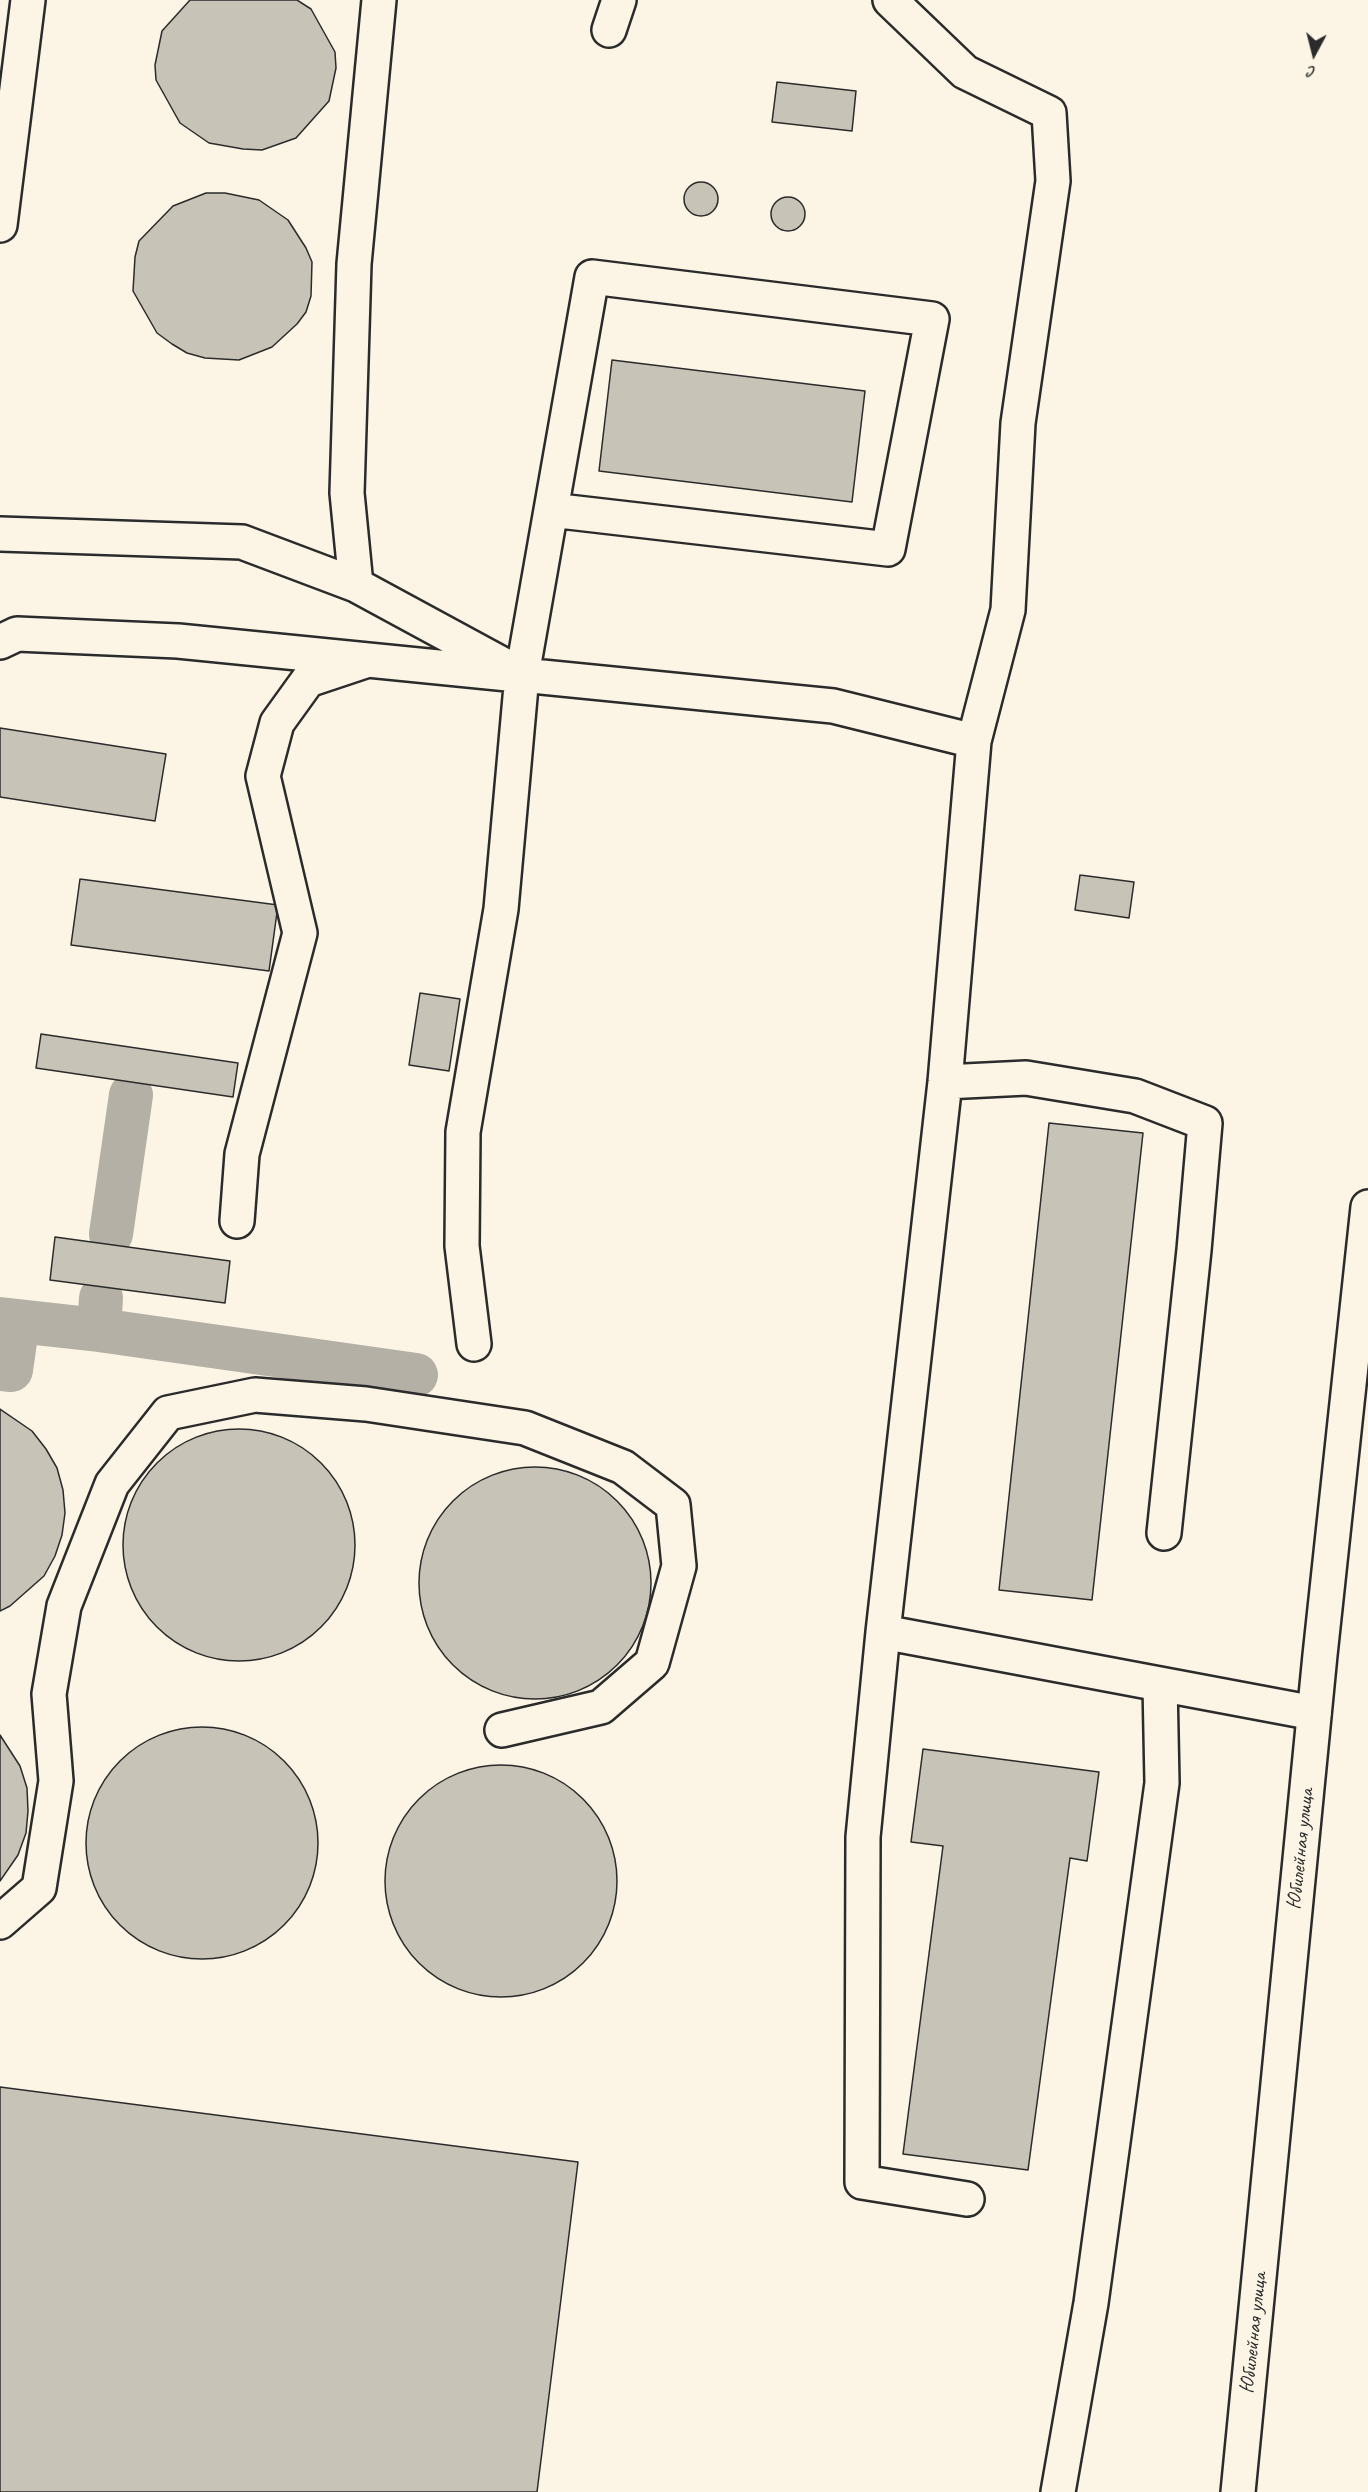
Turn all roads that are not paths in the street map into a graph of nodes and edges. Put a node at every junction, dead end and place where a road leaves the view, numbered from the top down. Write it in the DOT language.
graph roads {
  1 [pos="28,0"];
  2 [pos="379,0"];
  3 [pos="890,0"];
  4 [pos="0,225"];
  5 [pos="550,510"];
  6 [pos="0,534"];
  7 [pos="356,585"];
  8 [pos="0,642"];
  9 [pos="365,661"];
  10 [pos="522,675"];
  11 [pos="974,741"];
  12 [pos="945,1082"];
  13 [pos="1368,1207"];
  14 [pos="237,1221"];
  15 [pos="474,1344"];
  16 [pos="1164,1533"];
  17 [pos="883,1632"];
  18 [pos="1160,1684"];
  19 [pos="1314,1713"];
  20 [pos="502,1730"];
  21 [pos="0,1922"];
  22 [pos="967,2199"];
  23 [pos="1058,2492"];
  24 [pos="1238,2492"];
  1 -- 4 [label="main road"];
  2 -- 7 [label="main road"];
  3 -- 11 [label="main road"];
  5 -- 5 [label="main road"];
  5 -- 10 [label="main road"];
  6 -- 7 [label="main road"];
  7 -- 10 [label="main road"];
  8 -- 9 [label="main road"];
  9 -- 10 [label="main road"];
  9 -- 14 [label="main road"];
  10 -- 11 [label="main road"];
  10 -- 15 [label="main road"];
  11 -- 12 [label="main road"];
  12 -- 16 [label="main road"];
  12 -- 17 [label="main road"];
  13 -- 19 [label="main road, Юбилейная улица"];
  17 -- 18 [label="main road"];
  17 -- 22 [label="main road"];
  18 -- 19 [label="main road"];
  18 -- 23 [label="main road"];
  19 -- 24 [label="main road, Юбилейная улица"];
  20 -- 21 [label="main road"];
}
